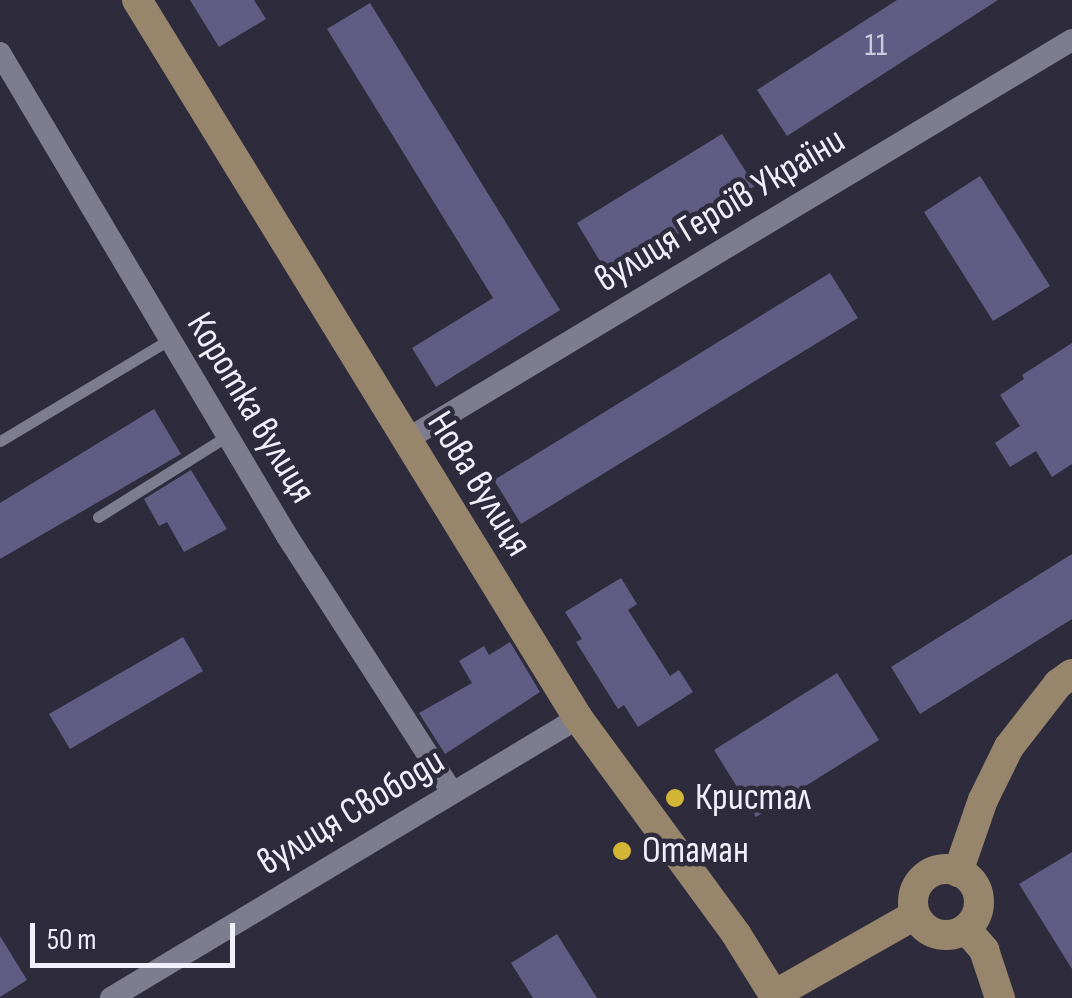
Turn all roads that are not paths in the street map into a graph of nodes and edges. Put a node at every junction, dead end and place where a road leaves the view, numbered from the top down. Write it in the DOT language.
graph roads {
  1 [pos="137,0"];
  2 [pos="1072,40"];
  3 [pos="0,54"];
  4 [pos="170,340"];
  5 [pos="227,436"];
  6 [pos="0,441"];
  7 [pos="404,441"];
  8 [pos="98,517"];
  9 [pos="1072,674"];
  10 [pos="578,718"];
  11 [pos="452,792"];
  12 [pos="958,872"];
  13 [pos="916,916"];
  14 [pos="966,928"];
  15 [pos="774,997"];
  16 [pos="110,998"];
  17 [pos="1000,998"];
  1 -- 7 [label="street, Нова вулиця"];
  2 -- 7 [label="street, вулиця Героїв України"];
  3 -- 4 [label="street, Коротка вулиця"];
  4 -- 5 [label="street, Коротка вулиця"];
  4 -- 6 [label="lane"];
  5 -- 8 [label="lane"];
  5 -- 11 [label="street, Коротка вулиця"];
  7 -- 10 [label="street, Нова вулиця"];
  9 -- 12 [label="street"];
  10 -- 11 [label="street, вулиця Свободи"];
  10 -- 15 [label="street, Нова вулиця"];
  11 -- 16 [label="street, вулиця Свободи"];
  12 -- 13 [label="street"];
  12 -- 14 [label="street"];
  13 -- 14 [label="street"];
  13 -- 15 [label="street, Нова вулиця"];
  14 -- 17 [label="street"];
}
